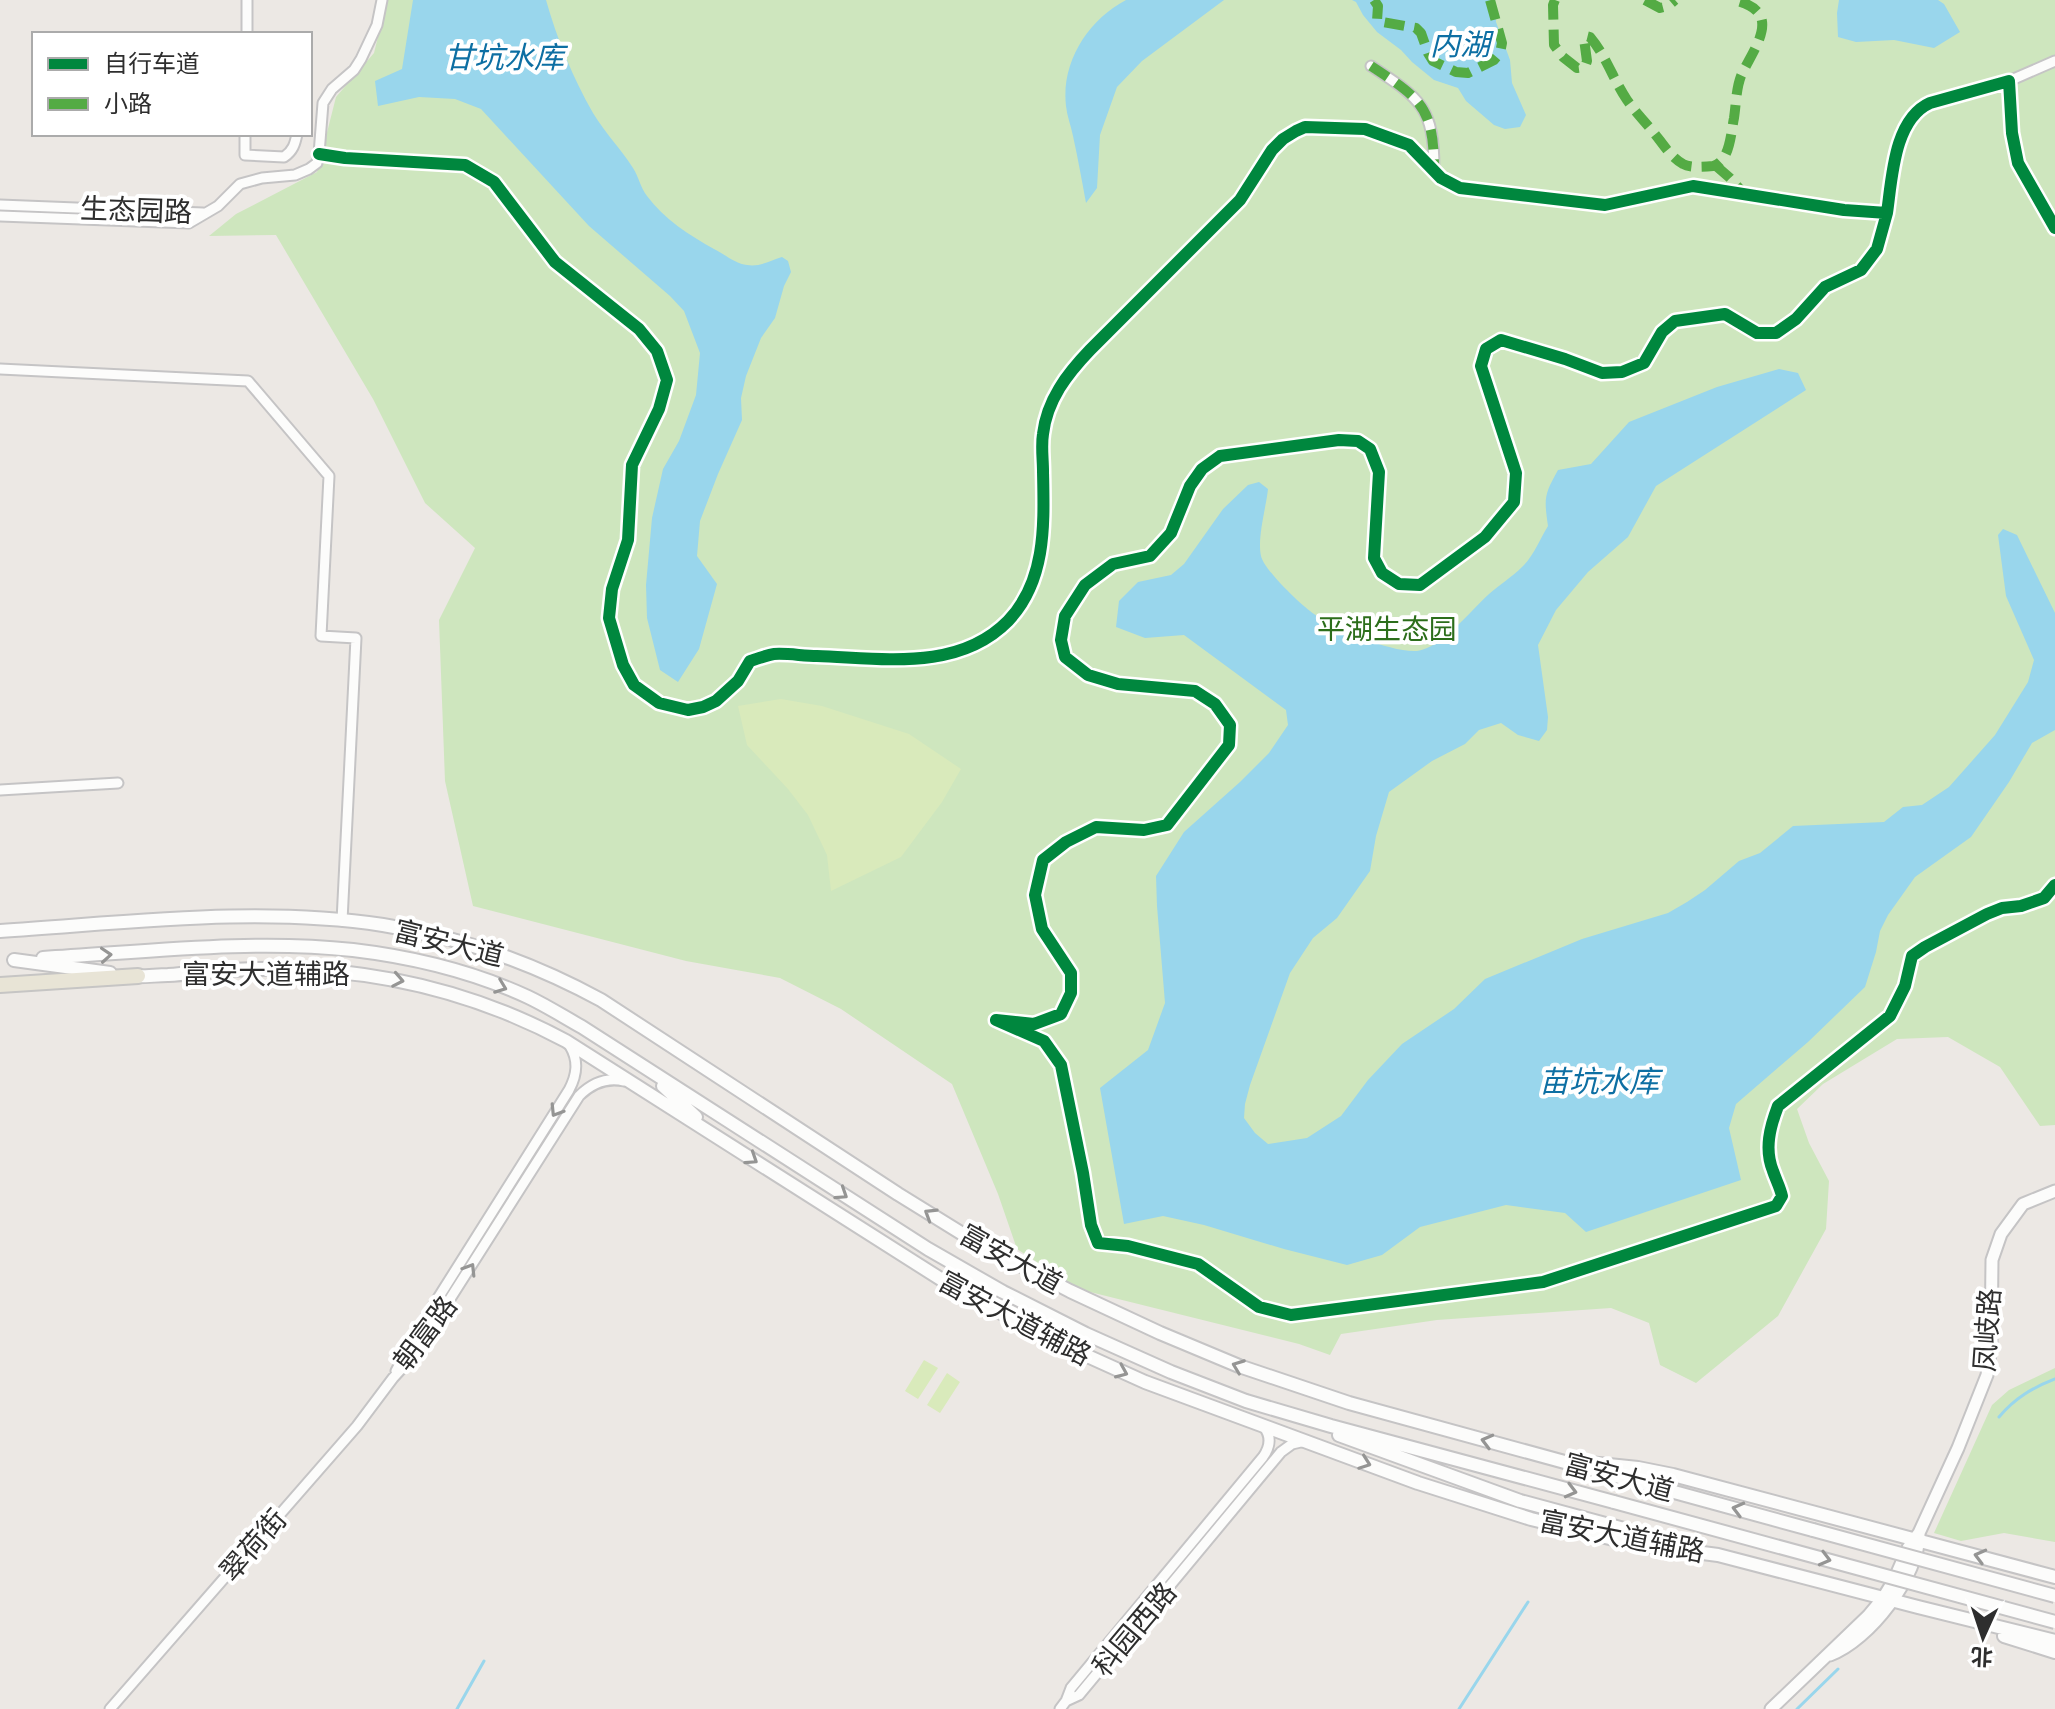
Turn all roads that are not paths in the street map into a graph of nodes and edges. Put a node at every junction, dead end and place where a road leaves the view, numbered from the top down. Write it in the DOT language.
graph roads {
  1 [pos="247,0"];
  2 [pos="382,0"];
  3 [pos="247,32"];
  4 [pos="2055,61"];
  5 [pos="1371,66"];
  6 [pos="2009,81"];
  7 [pos="245,136"];
  8 [pos="297,136"];
  9 [pos="319,154"];
  10 [pos="1434,170"];
  11 [pos="0,205"];
  12 [pos="206,213"];
  13 [pos="1887,213"];
  14 [pos="0,216"];
  15 [pos="2055,228"];
  16 [pos="0,369"];
  17 [pos="118,783"];
  18 [pos="0,790"];
  19 [pos="2055,885"];
  20 [pos="342,921"];
  21 [pos="0,931"];
  22 [pos="7,961"];
  23 [pos="138,976"];
  24 [pos="0,985"];
  25 [pos="566,1041"];
  26 [pos="637,1062"];
  27 [pos="632,1083"];
  28 [pos="720,1139"];
  29 [pos="2055,1191"];
  30 [pos="393,1378"];
  31 [pos="1246,1401"];
  32 [pos="1263,1426"];
  33 [pos="1305,1441"];
  34 [pos="1556,1460"];
  35 [pos="1918,1537"];
  36 [pos="1718,1555"];
  37 [pos="2055,1577"];
  38 [pos="2055,1596"];
  39 [pos="1888,1599"];
  40 [pos="1918,1607"];
  41 [pos="2055,1622"];
  42 [pos="2055,1641"];
  43 [pos="2055,1652"];
  44 [pos="1063,1705"];
  45 [pos="112,1708"];
  46 [pos="1771,1709"];
  1 -- 3 [label="street"];
  2 -- 9 [label="street"];
  4 -- 6 [label="street"];
  5 -- 10 [label="street"];
  6 -- 13 [label="street"];
  6 -- 15 [label="street"];
  7 -- 8 [label="street"];
  9 -- 10 [label="street"];
  9 -- 12 [label="street"];
  10 -- 13 [label="street"];
  11 -- 12 [label="street, 生态园路"];
  12 -- 14 [label="street, 生态园路"];
  13 -- 19 [label="street"];
  16 -- 20 [label="street"];
  17 -- 18 [label="street"];
  20 -- 21 [label="main road, 富安大道"];
  34 -- 20 [label="main road, 富安大道, one-way"];
  22 -- 23 [label="main road, 富安大道辅路"];
  22 -- 26 [label="main road, 富安大道, one-way"];
  23 -- 24 [label="main road"];
  23 -- 25 [label="main road, 富安大道辅路, one-way"];
  25 -- 27 [label="main road, 富安大道辅路"];
  25 -- 30 [label="street, 朝富路, one-way"];
  26 -- 28 [label="main road"];
  26 -- 31 [label="main road, 富安大道, one-way"];
  27 -- 28 [label="main road, 富安大道辅路"];
  30 -- 27 [label="street, 朝富路, one-way"];
  28 -- 32 [label="main road, 富安大道辅路, one-way"];
  29 -- 35 [label="street, 凤岐路"];
  30 -- 45 [label="street, 翠荷街"];
  31 -- 36 [label="main road"];
  31 -- 41 [label="main road, 富安大道, one-way, bridge"];
  32 -- 33 [label="main road, 富安大道辅路"];
  32 -- 44 [label="street, 科园西路"];
  33 -- 36 [label="main road, 富安大道辅路, one-way"];
  33 -- 44 [label="street, 科园西路"];
  34 -- 35 [label="main road"];
  38 -- 34 [label="main road, 富安大道, one-way, bridge"];
  37 -- 35 [label="main road, one-way"];
  35 -- 39 [label="street, 凤岐路"];
  36 -- 39 [label="main road, 富安大道辅路"];
  39 -- 40 [label="main road, 富安大道辅路"];
  39 -- 46 [label="street, 凤岐路"];
  40 -- 42 [label="main road, 富安大道辅路"];
  40 -- 43 [label="main road"];
}
